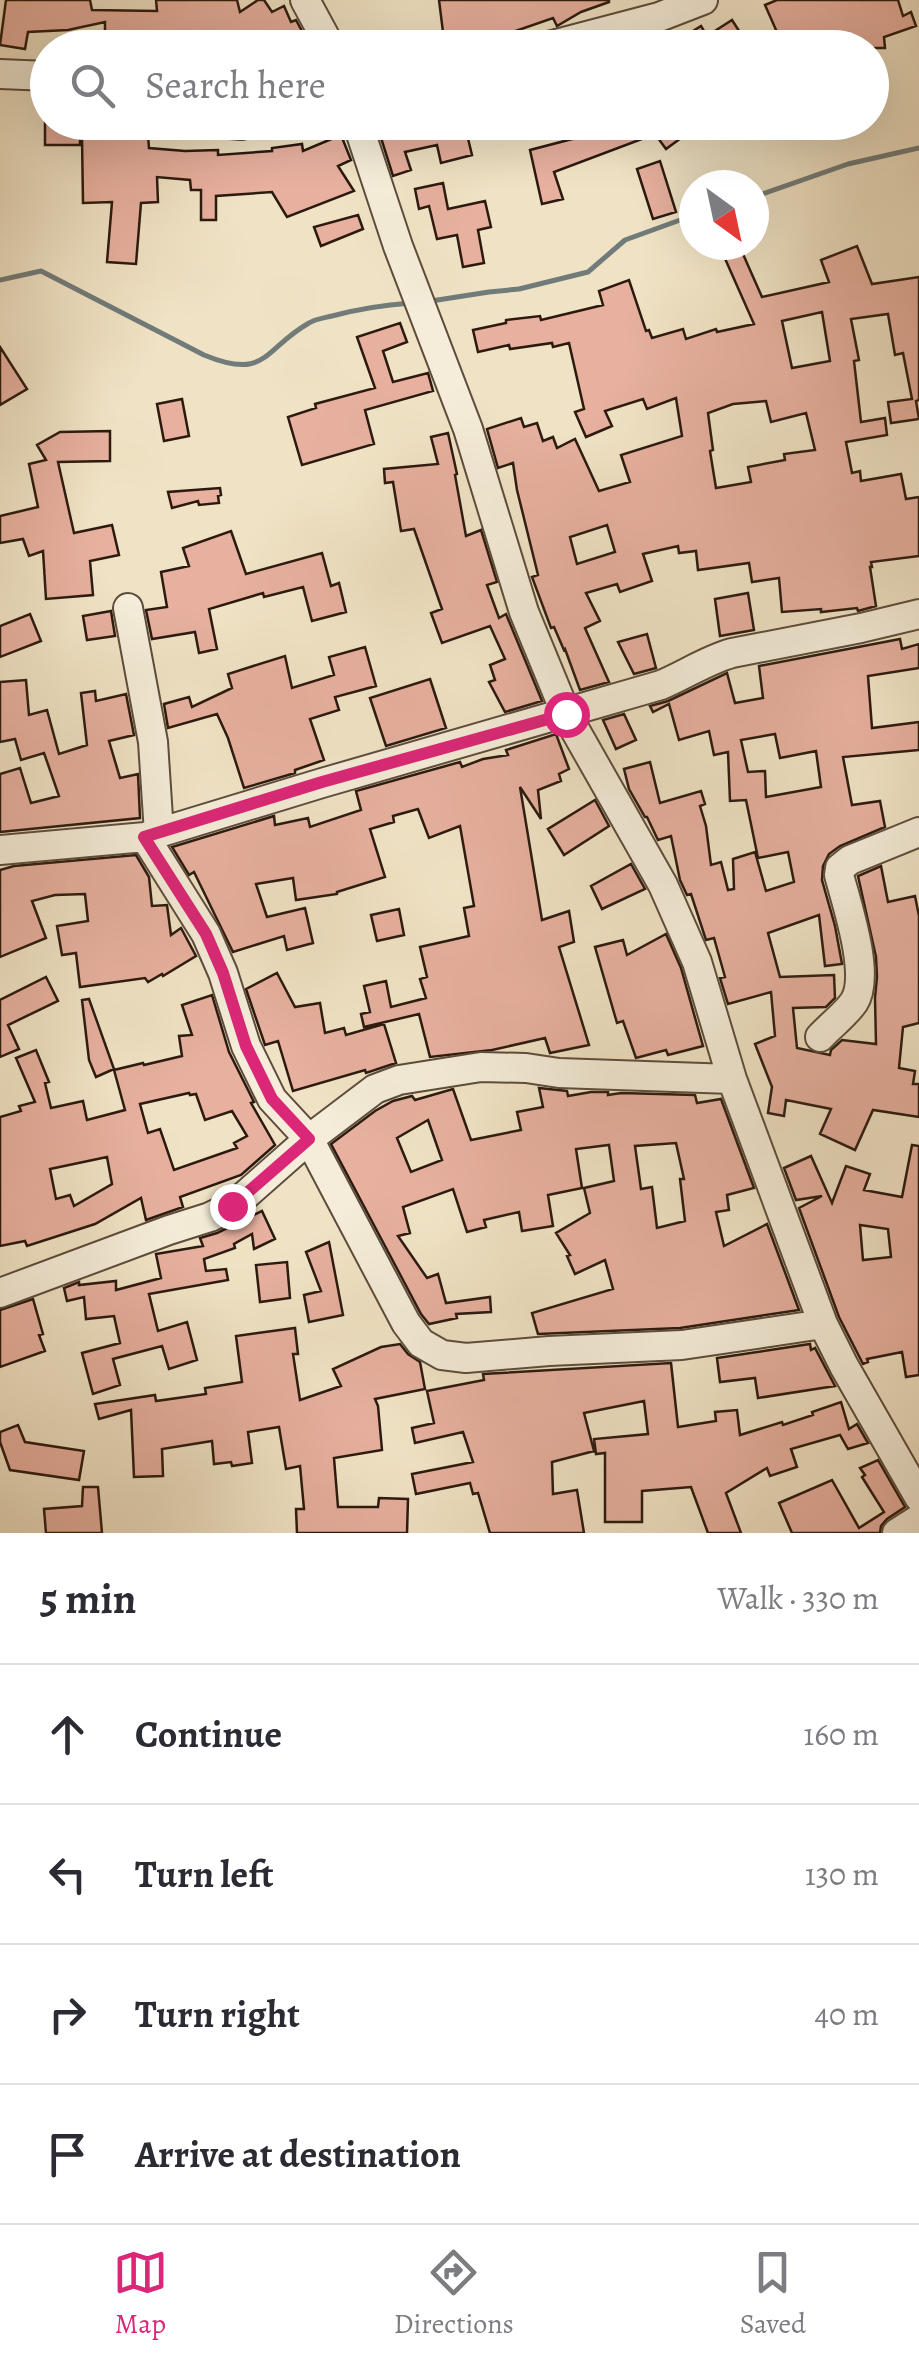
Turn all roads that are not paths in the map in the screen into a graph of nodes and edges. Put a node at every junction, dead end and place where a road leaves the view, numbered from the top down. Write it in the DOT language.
graph roads {
  1 [pos="305,0"];
  2 [pos="704,0"];
  3 [pos="321,30"];
  4 [pos="609,30"];
  5 [pos="0,74"];
  6 [pos="30,75"];
  7 [pos="363,140"];
  8 [pos="128,608"];
  9 [pos="919,614"];
  10 [pos="566,714"];
  11 [pos="919,832"];
  12 [pos="152,835"];
  13 [pos="0,850"];
  14 [pos="820,1038"];
  15 [pos="732,1080"];
  16 [pos="309,1139"];
  17 [pos="0,1294"];
  18 [pos="824,1324"];
  19 [pos="919,1497"];
  20 [pos="919,1519"];
  21 [pos="897,1533"];
  1 -- 3 [label="street"];
  2 -- 4 [label="street"];
  5 -- 6 [label="street"];
  7 -- 10 [label="street"];
  8 -- 12 [label="street"];
  9 -- 10 [label="street"];
  10 -- 12 [label="street"];
  10 -- 15 [label="street"];
  11 -- 14 [label="street"];
  12 -- 13 [label="street"];
  12 -- 16 [label="street"];
  15 -- 16 [label="street"];
  15 -- 18 [label="street"];
  16 -- 17 [label="street"];
  16 -- 18 [label="street"];
  18 -- 19 [label="street"];
  20 -- 21 [label="street"];
}
